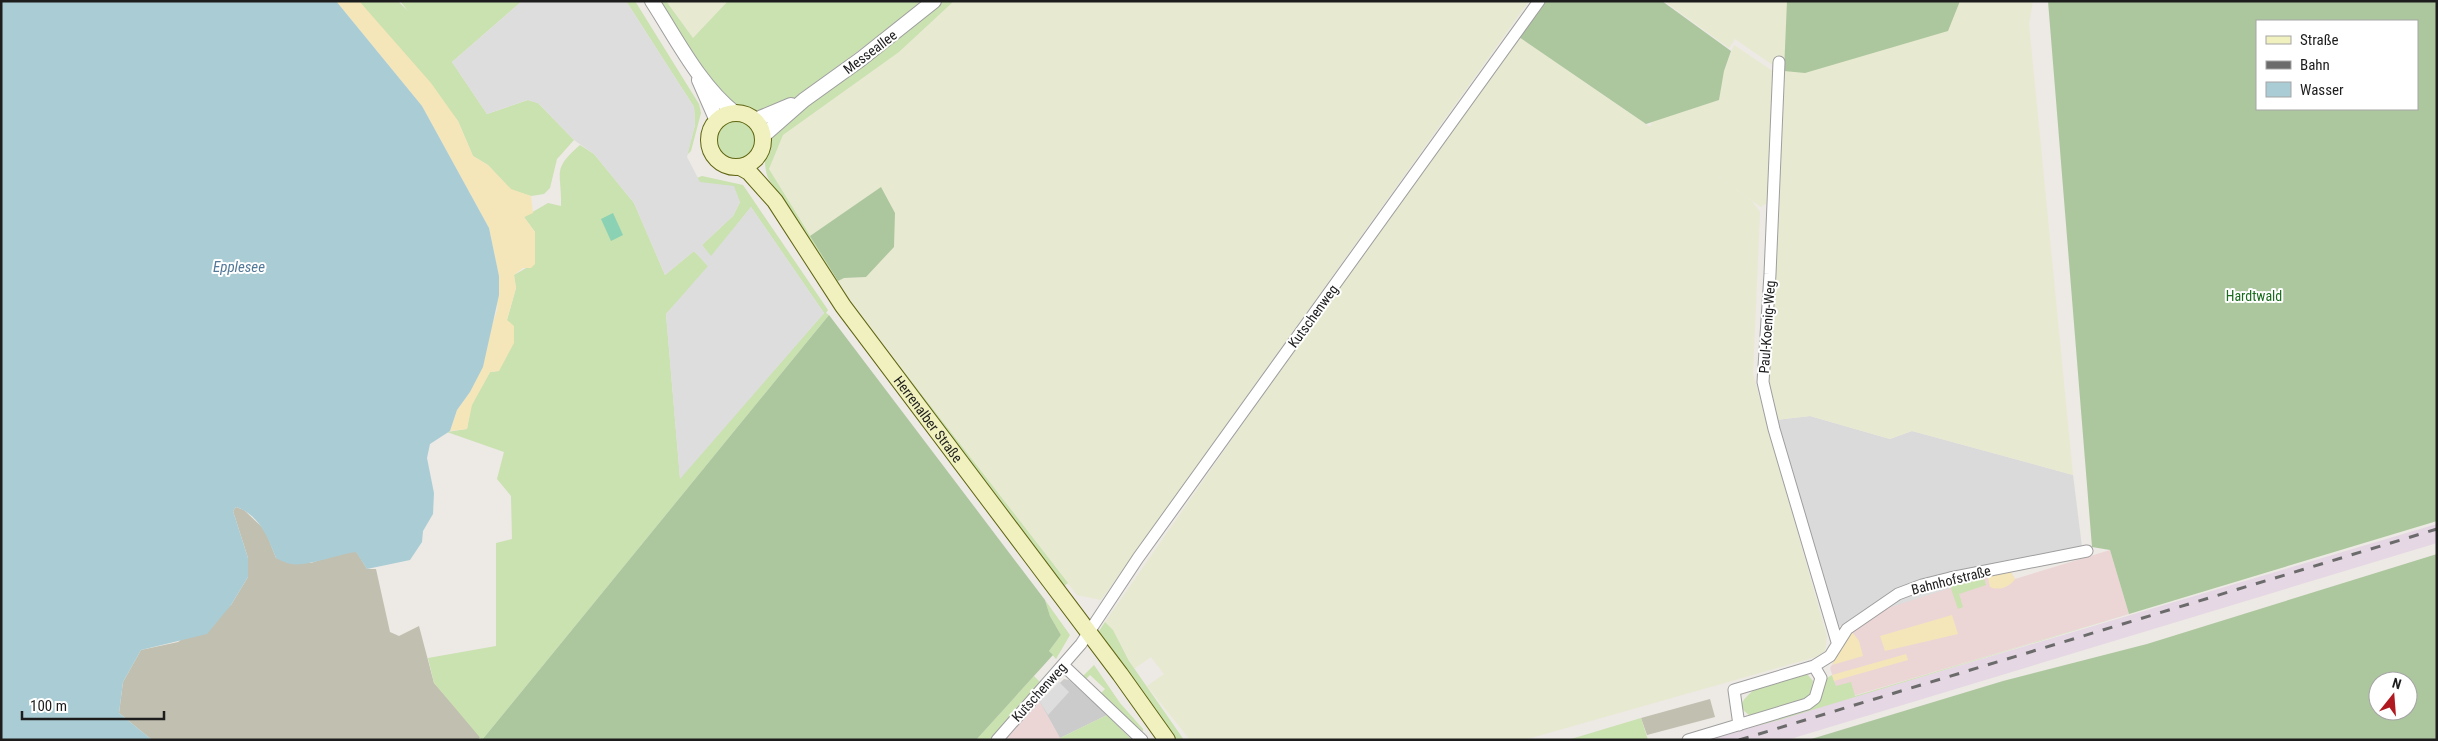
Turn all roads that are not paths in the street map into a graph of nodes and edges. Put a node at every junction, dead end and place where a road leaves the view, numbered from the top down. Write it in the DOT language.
graph roads {
  1 [pos="652,1"];
  2 [pos="934,1"];
  3 [pos="1539,1"];
  4 [pos="1779,62"];
  5 [pos="695,70"];
  6 [pos="804,100"];
  7 [pos="734,112"];
  8 [pos="755,120"];
  9 [pos="717,121"];
  10 [pos="763,136"];
  11 [pos="758,156"];
  12 [pos="740,167"];
  13 [pos="775,201"];
  14 [pos="2087,551"];
  15 [pos="1085,639"];
  16 [pos="1837,642"];
  17 [pos="1063,665"];
  18 [pos="1814,666"];
  19 [pos="1739,725"];
  20 [pos="997,740"];
  21 [pos="1142,740"];
  22 [pos="1167,740"];
  23 [pos="1688,740"];
  1 -- 5 [label="street"];
  2 -- 6 [label="street, Messeallee"];
  3 -- 15 [label="street, Kutschenweg"];
  4 -- 16 [label="street, Paul-Koenig-Weg"];
  5 -- 7 [label="street"];
  5 -- 9 [label="street"];
  6 -- 8 [label="street, Messeallee"];
  6 -- 10 [label="street, Messeallee"];
  7 -- 8 [label="main road"];
  7 -- 9 [label="main road"];
  8 -- 10 [label="main road"];
  9 -- 12 [label="main road"];
  10 -- 11 [label="main road"];
  11 -- 12 [label="main road"];
  11 -- 13 [label="main road, Herrenalber Straße"];
  12 -- 13 [label="main road, Herrenalber Straße"];
  13 -- 15 [label="main road, Herrenalber Straße"];
  14 -- 16 [label="street, Bahnhofstraße"];
  15 -- 17 [label="street, Kutschenweg"];
  15 -- 22 [label="main road, Herrenalber Straße"];
  16 -- 18 [label="street, Bahnhofstraße"];
  17 -- 20 [label="street, Kutschenweg"];
  17 -- 21 [label="street"];
  18 -- 19 [label="street"];
  18 -- 19 [label="street, Bahnhofstraße"];
  19 -- 23 [label="street"];
}
